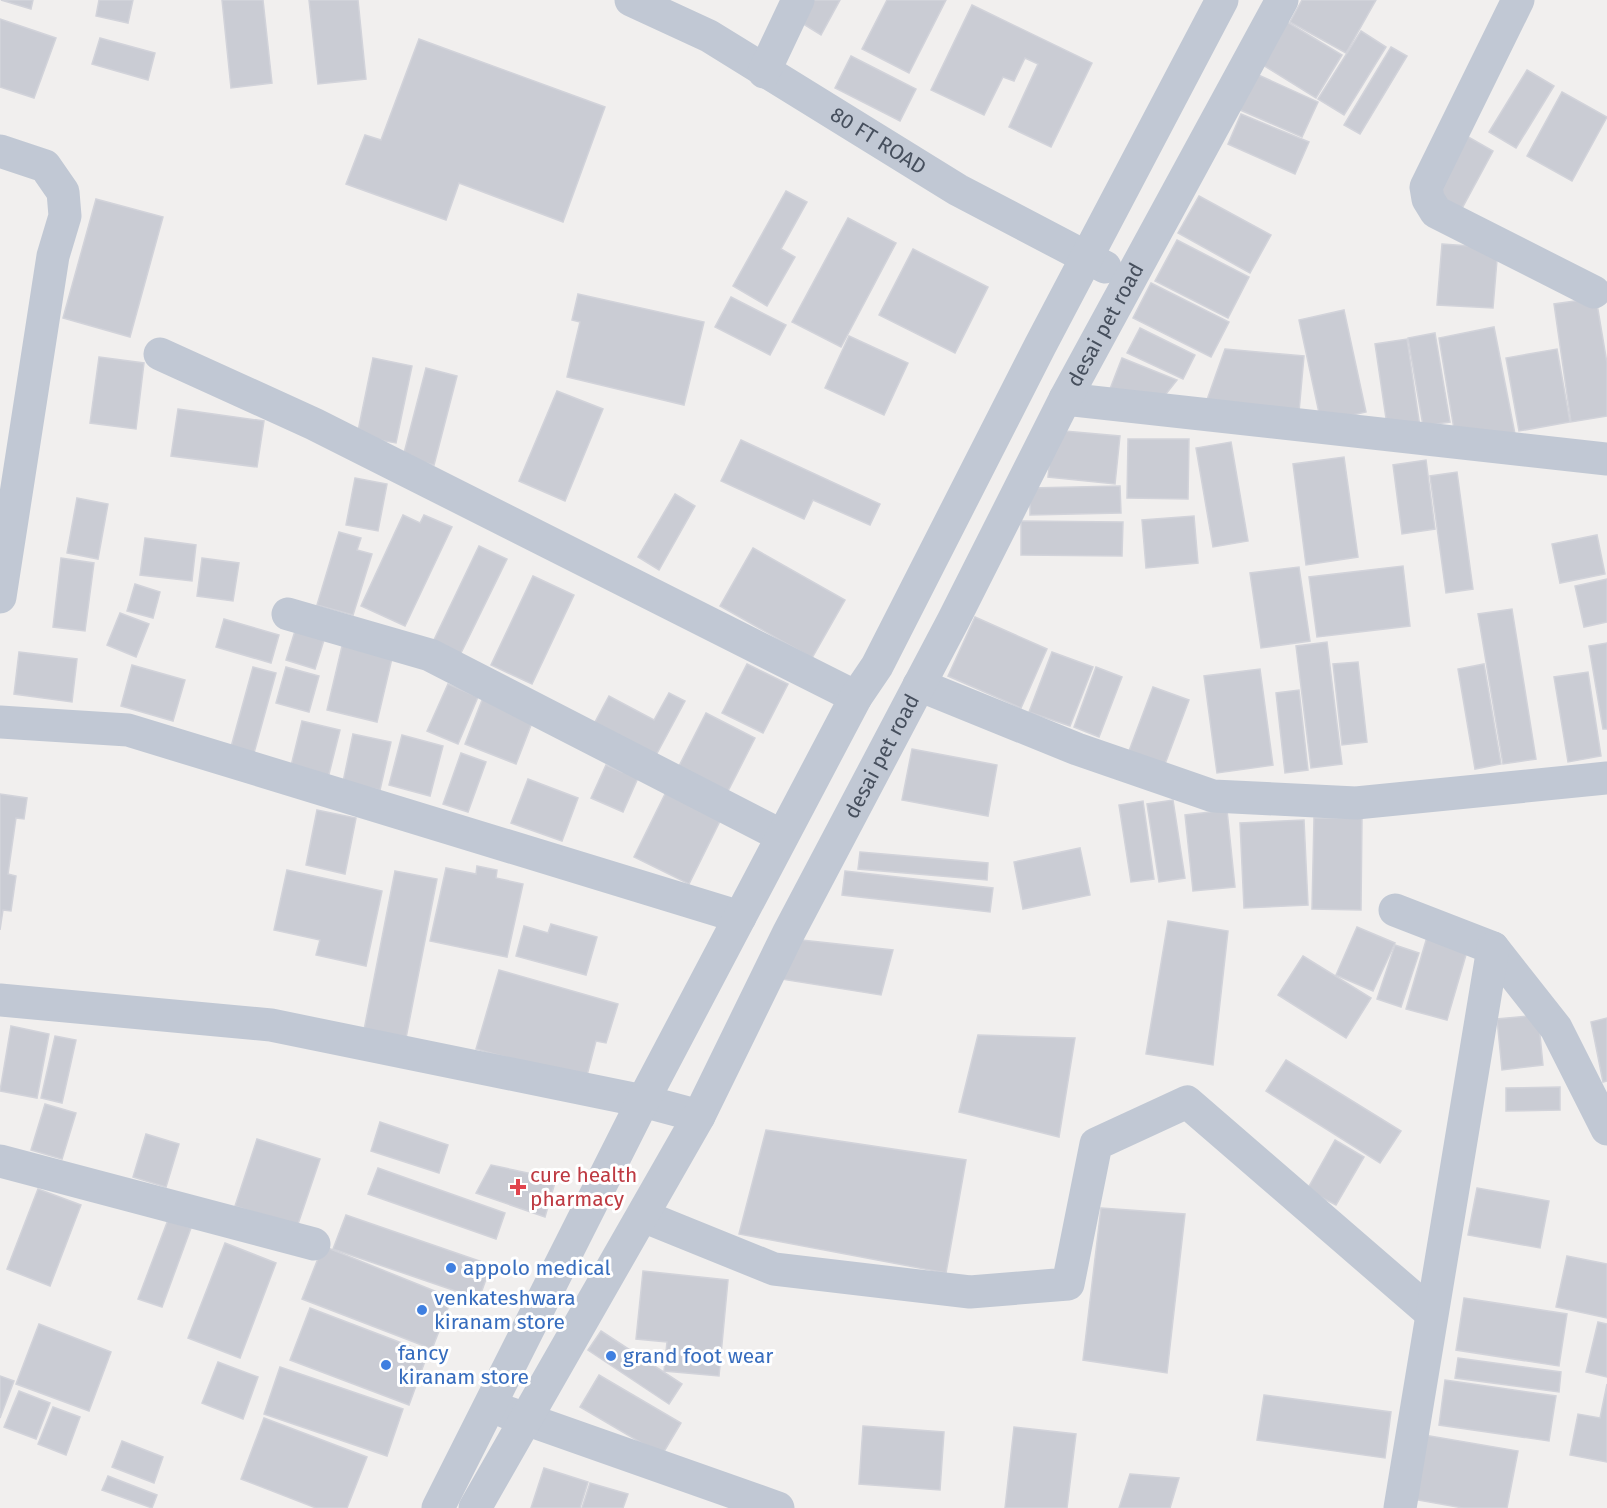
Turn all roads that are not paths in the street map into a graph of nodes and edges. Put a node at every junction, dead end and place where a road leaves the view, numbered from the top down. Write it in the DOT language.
graph roads {
  1 [pos="631,0"];
  2 [pos="798,0"];
  3 [pos="1222,0"];
  4 [pos="1282,0"];
  5 [pos="1518,0"];
  6 [pos="764,72"];
  7 [pos="0,151"];
  8 [pos="1086,258"];
  9 [pos="1129,277"];
  10 [pos="1594,292"];
  11 [pos="160,354"];
  12 [pos="1065,399"];
  13 [pos="1607,459"];
  14 [pos="0,597"];
  15 [pos="288,614"];
  16 [pos="918,685"];
  17 [pos="856,697"];
  18 [pos="0,722"];
  19 [pos="1607,778"];
  20 [pos="782,836"];
  21 [pos="1395,910"];
  22 [pos="740,917"];
  23 [pos="1493,948"];
  24 [pos="0,1000"];
  25 [pos="643,1101"];
  26 [pos="699,1116"];
  27 [pos="1607,1129"];
  28 [pos="0,1161"];
  29 [pos="643,1216"];
  30 [pos="314,1244"];
  31 [pos="1431,1313"];
  32 [pos="487,1407"];
  33 [pos="526,1418"];
  34 [pos="438,1508"];
  35 [pos="476,1508"];
  36 [pos="778,1508"];
  37 [pos="1400,1508"];
  1 -- 6 [label="street, 80 FT ROAD"];
  2 -- 6 [label="street"];
  3 -- 8 [label="street"];
  4 -- 9 [label="street, desai pet road"];
  5 -- 10 [label="street"];
  6 -- 8 [label="street, 80 FT ROAD"];
  7 -- 14 [label="street"];
  8 -- 9 [label="street, 80 FT ROAD"];
  8 -- 17 [label="street"];
  9 -- 12 [label="street, desai pet road"];
  11 -- 17 [label="street"];
  12 -- 13 [label="street"];
  12 -- 16 [label="street, desai pet road"];
  15 -- 20 [label="street"];
  16 -- 19 [label="street"];
  16 -- 26 [label="street, desai pet road"];
  17 -- 20 [label="street"];
  18 -- 22 [label="street"];
  20 -- 22 [label="street"];
  21 -- 23 [label="street"];
  22 -- 25 [label="street"];
  23 -- 27 [label="street"];
  23 -- 31 [label="street"];
  24 -- 25 [label="street"];
  25 -- 26 [label="street"];
  25 -- 32 [label="street"];
  26 -- 29 [label="street, desai pet road"];
  28 -- 30 [label="street"];
  29 -- 31 [label="street"];
  29 -- 33 [label="street, desai pet road"];
  31 -- 37 [label="street"];
  32 -- 33 [label="street"];
  32 -- 34 [label="street"];
  33 -- 35 [label="street, desai pet road"];
  33 -- 36 [label="street"];
}
